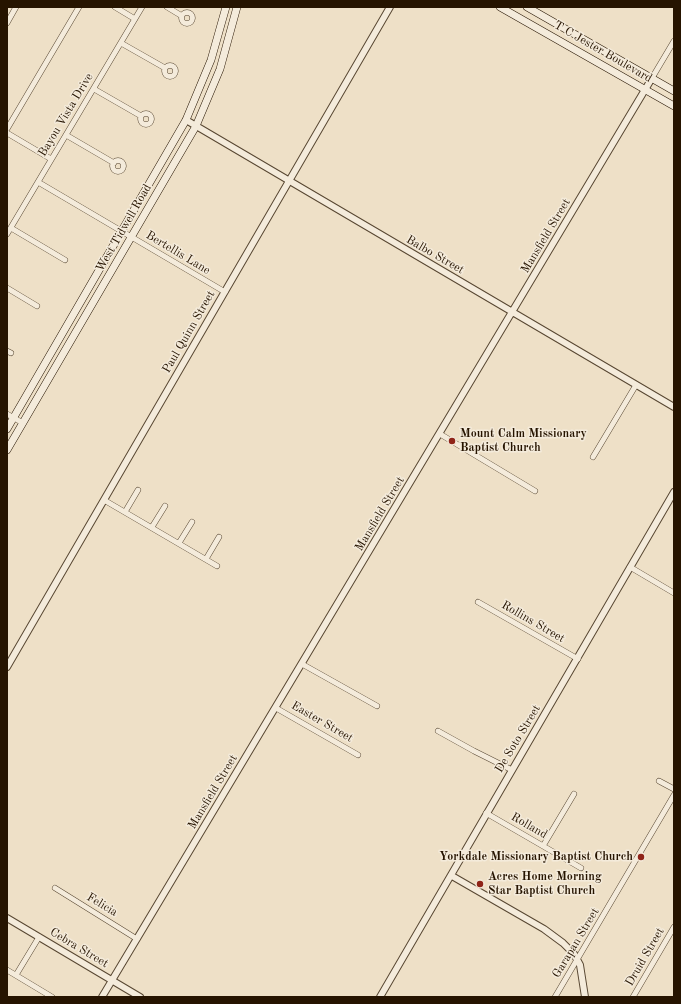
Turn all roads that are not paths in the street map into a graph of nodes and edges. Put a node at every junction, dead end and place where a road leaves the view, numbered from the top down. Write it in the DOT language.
graph roads {
  1 [pos="16,7"];
  2 [pos="79,7"];
  3 [pos="115,7"];
  4 [pos="142,7"];
  5 [pos="167,7"];
  6 [pos="226,7"];
  7 [pos="237,7"];
  8 [pos="390,7"];
  9 [pos="500,7"];
  10 [pos="527,7"];
  11 [pos="182,16"];
  12 [pos="135,19"];
  13 [pos="7,23"];
  14 [pos="219,33"];
  15 [pos="229,36"];
  16 [pos="579,37"];
  17 [pos="674,41"];
  18 [pos="121,43"];
  19 [pos="572,48"];
  20 [pos="164,68"];
  21 [pos="652,78"];
  22 [pos="94,89"];
  23 [pos="646,90"];
  24 [pos="674,91"];
  25 [pos="674,106"];
  26 [pos="141,116"];
  27 [pos="186,120"];
  28 [pos="196,126"];
  29 [pos="7,129"];
  30 [pos="7,133"];
  31 [pos="66,135"];
  32 [pos="51,159"];
  33 [pos="114,163"];
  34 [pos="38,182"];
  35 [pos="289,182"];
  36 [pos="10,228"];
  37 [pos="122,232"];
  38 [pos="7,234"];
  39 [pos="132,237"];
  40 [pos="65,260"];
  41 [pos="7,288"];
  42 [pos="225,292"];
  43 [pos="37,306"];
  44 [pos="513,313"];
  45 [pos="67,325"];
  46 [pos="77,331"];
  47 [pos="636,385"];
  48 [pos="674,407"];
  49 [pos="10,416"];
  50 [pos="23,423"];
  51 [pos="7,429"];
  52 [pos="440,434"];
  53 [pos="7,450"];
  54 [pos="594,457"];
  55 [pos="138,490"];
  56 [pos="535,491"];
  57 [pos="674,492"];
  58 [pos="104,500"];
  59 [pos="165,506"];
  60 [pos="125,512"];
  61 [pos="192,522"];
  62 [pos="152,527"];
  63 [pos="219,537"];
  64 [pos="179,543"];
  65 [pos="206,559"];
  66 [pos="217,566"];
  67 [pos="630,568"];
  68 [pos="674,593"];
  69 [pos="478,602"];
  70 [pos="578,659"];
  71 [pos="302,664"];
  72 [pos="7,667"];
  73 [pos="376,706"];
  74 [pos="276,708"];
  75 [pos="438,731"];
  76 [pos="358,755"];
  77 [pos="512,770"];
  78 [pos="659,780"];
  79 [pos="674,789"];
  80 [pos="574,794"];
  81 [pos="674,795"];
  82 [pos="486,813"];
  83 [pos="543,846"];
  84 [pos="581,868"];
  85 [pos="452,876"];
  86 [pos="56,888"];
  87 [pos="7,918"];
  88 [pos="674,927"];
  89 [pos="39,937"];
  90 [pos="138,938"];
  91 [pos="578,959"];
  92 [pos="7,970"];
  93 [pos="16,975"];
  94 [pos="112,981"];
  95 [pos="52,997"];
  96 [pos="102,997"];
  97 [pos="140,997"];
  98 [pos="380,997"];
  99 [pos="555,997"];
  100 [pos="585,997"];
  101 [pos="633,997"];
  1 -- 13 [label="street"];
  2 -- 29 [label="street"];
  3 -- 12 [label="street"];
  4 -- 12 [label="street, Bayou Vista Drive"];
  5 -- 11 [label="street"];
  6 -- 14 [label="main road, West Tidwell Road"];
  7 -- 15 [label="main road, West Tidwell Road"];
  8 -- 35 [label="street, Paul Quinn Street"];
  9 -- 19 [label="main road, T C Jester Boulevard"];
  10 -- 16 [label="main road, T C Jester Boulevard"];
  12 -- 18 [label="street, Bayou Vista Drive"];
  14 -- 15 [label="main road"];
  14 -- 27 [label="main road, West Tidwell Road"];
  15 -- 28 [label="main road, West Tidwell Road"];
  16 -- 19 [label="main road"];
  16 -- 21 [label="main road, T C Jester Boulevard"];
  17 -- 21 [label="street, Mansfield Street"];
  18 -- 20 [label="street"];
  18 -- 22 [label="street, Bayou Vista Drive"];
  19 -- 23 [label="main road, T C Jester Boulevard"];
  21 -- 23 [label="street, Mansfield Street"];
  21 -- 24 [label="main road, T C Jester Boulevard"];
  22 -- 26 [label="street"];
  22 -- 31 [label="street, Bayou Vista Drive"];
  23 -- 25 [label="main road, T C Jester Boulevard"];
  23 -- 44 [label="street, Mansfield Street"];
  27 -- 28 [label="street, Balbo Street"];
  27 -- 37 [label="main road, West Tidwell Road"];
  28 -- 35 [label="street, Balbo Street"];
  28 -- 39 [label="main road, West Tidwell Road"];
  30 -- 32 [label="street"];
  31 -- 32 [label="street, Bayou Vista Drive"];
  31 -- 33 [label="street"];
  32 -- 34 [label="street, Bayou Vista Drive"];
  34 -- 36 [label="street, Bayou Vista Drive"];
  34 -- 37 [label="street, Bertellis Lane"];
  35 -- 42 [label="street, Paul Quinn Street"];
  35 -- 44 [label="street, Balbo Street"];
  36 -- 38 [label="street, Bayou Vista Drive"];
  36 -- 40 [label="street"];
  37 -- 39 [label="street, Bertellis Lane"];
  37 -- 45 [label="main road, West Tidwell Road"];
  39 -- 42 [label="street, Bertellis Lane"];
  39 -- 46 [label="main road, West Tidwell Road"];
  41 -- 43 [label="street"];
  42 -- 58 [label="street, Paul Quinn Street"];
  44 -- 47 [label="street, Balbo Street"];
  44 -- 52 [label="street, Mansfield Street"];
  45 -- 46 [label="main road"];
  45 -- 49 [label="main road, West Tidwell Road"];
  46 -- 50 [label="main road, West Tidwell Road"];
  47 -- 48 [label="street, Balbo Street"];
  47 -- 54 [label="street"];
  49 -- 50 [label="street"];
  49 -- 51 [label="main road, West Tidwell Road"];
  50 -- 53 [label="main road, West Tidwell Road"];
  52 -- 56 [label="street"];
  52 -- 71 [label="street, Mansfield Street"];
  55 -- 60 [label="street"];
  57 -- 67 [label="street, De Soto Street"];
  58 -- 60 [label="street"];
  58 -- 72 [label="street, Paul Quinn Street"];
  59 -- 62 [label="street"];
  60 -- 62 [label="street"];
  61 -- 64 [label="street"];
  62 -- 64 [label="street"];
  63 -- 65 [label="street"];
  64 -- 65 [label="street"];
  65 -- 66 [label="street"];
  67 -- 68 [label="street"];
  67 -- 70 [label="street, De Soto Street"];
  69 -- 70 [label="street, Rollins Street"];
  70 -- 77 [label="street, De Soto Street"];
  71 -- 73 [label="street"];
  71 -- 74 [label="street, Mansfield Street"];
  74 -- 76 [label="street, Easter Street"];
  74 -- 90 [label="street, Mansfield Street"];
  75 -- 77 [label="street"];
  77 -- 82 [label="street, De Soto Street"];
  78 -- 79 [label="street"];
  80 -- 83 [label="street"];
  81 -- 91 [label="street, Garapan Street"];
  82 -- 83 [label="street, Rolland"];
  82 -- 85 [label="street, De Soto Street"];
  83 -- 84 [label="street, Rolland"];
  85 -- 91 [label="street"];
  85 -- 98 [label="street, De Soto Street"];
  86 -- 90 [label="street, Felicia"];
  87 -- 89 [label="street, Cebra Street"];
  88 -- 101 [label="street, Druid Street"];
  89 -- 93 [label="street"];
  89 -- 94 [label="street, Cebra Street"];
  90 -- 94 [label="street, Mansfield Street"];
  91 -- 99 [label="street, Garapan Street"];
  91 -- 100 [label="street"];
  92 -- 93 [label="street"];
  93 -- 95 [label="street"];
  94 -- 96 [label="street, Mansfield Street"];
  94 -- 97 [label="street, Cebra Street"];
}
